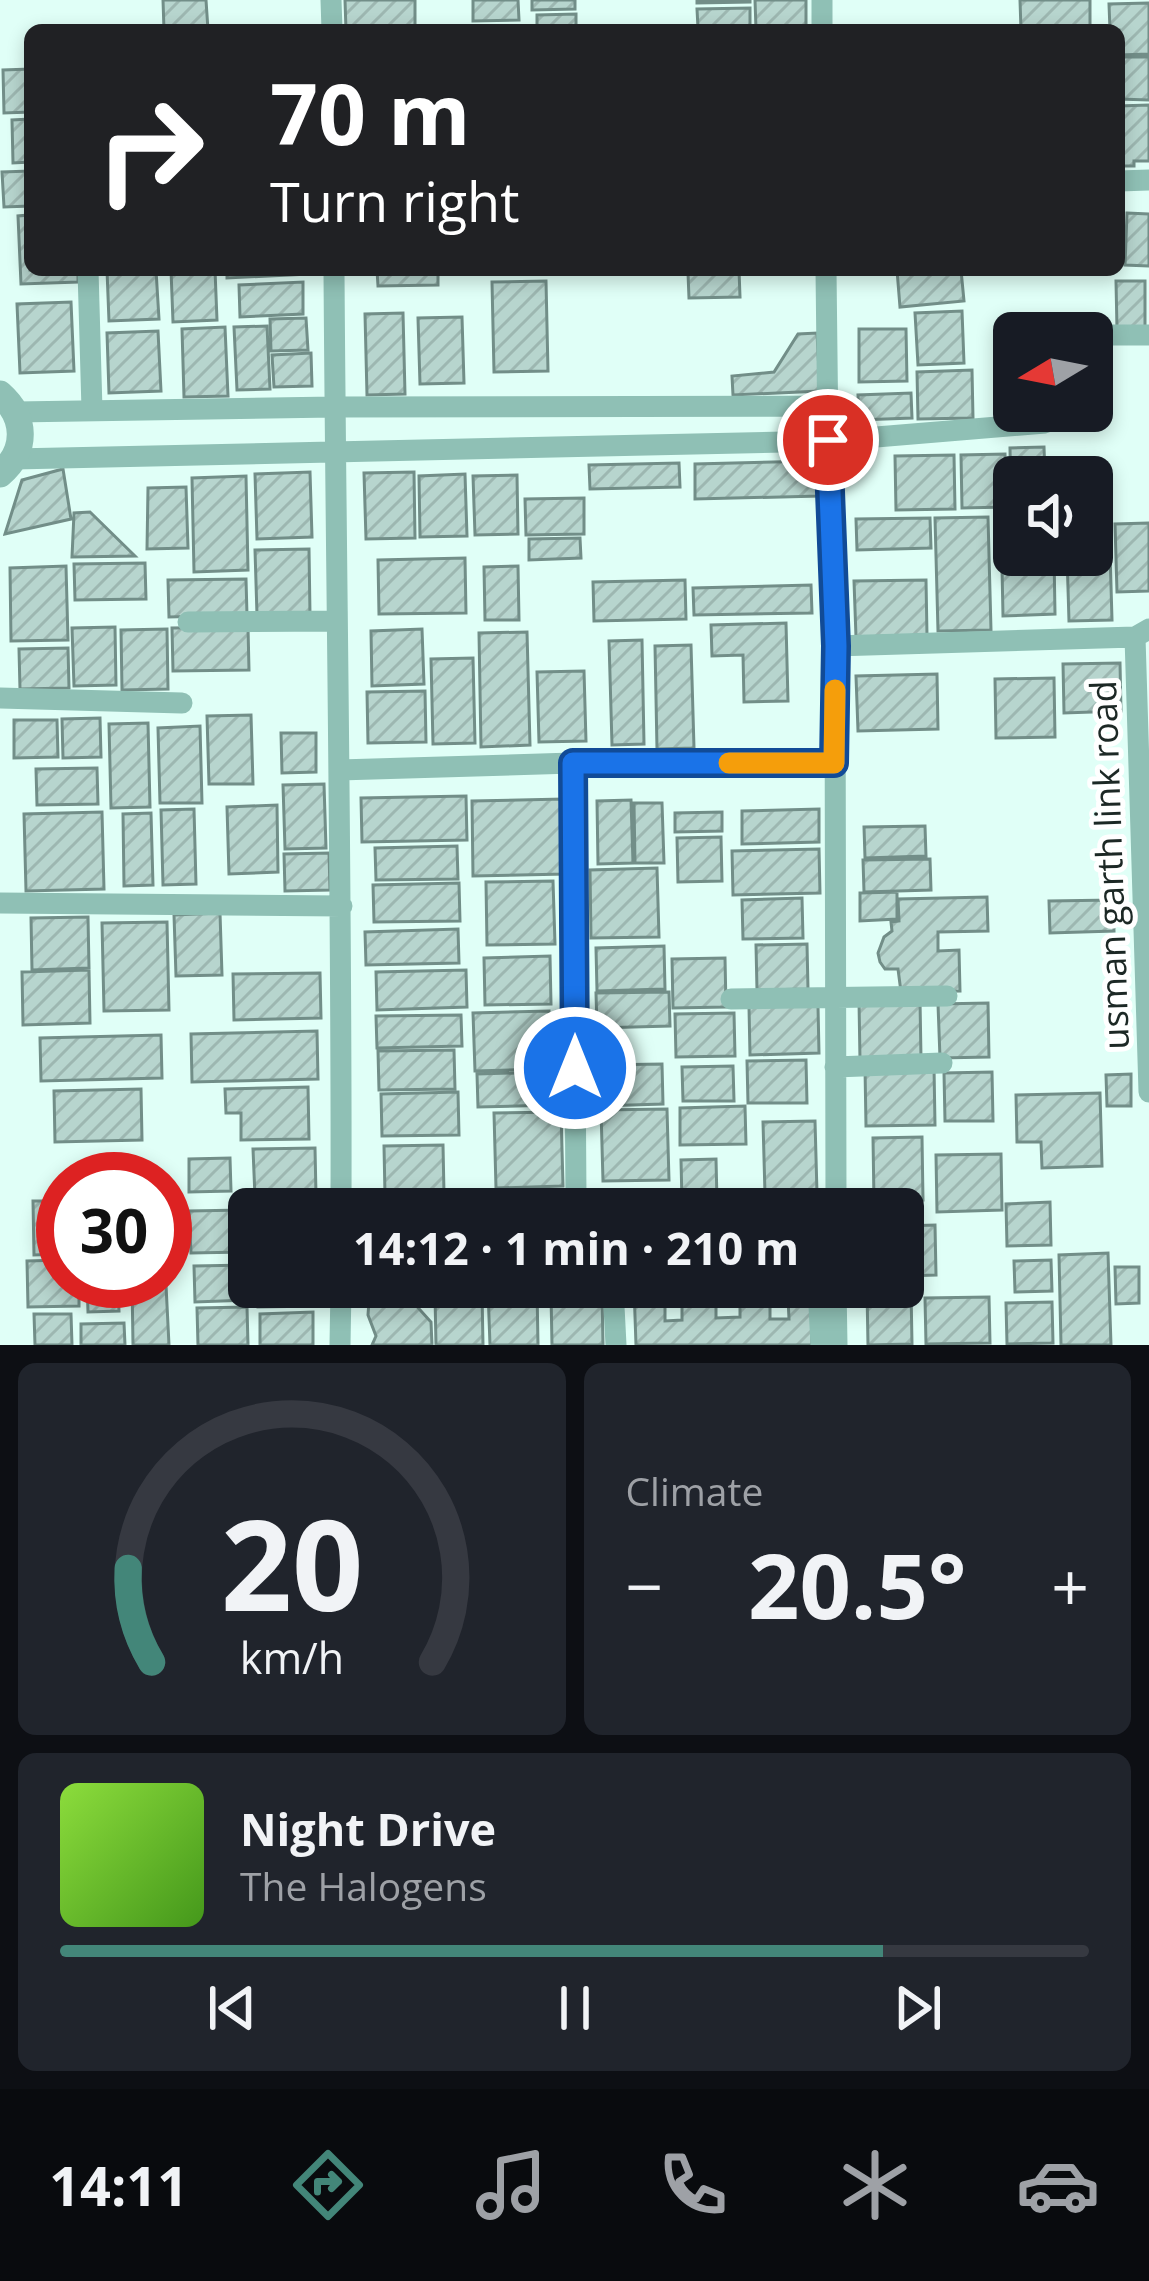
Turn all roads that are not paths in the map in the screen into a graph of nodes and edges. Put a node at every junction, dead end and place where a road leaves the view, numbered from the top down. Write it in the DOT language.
graph roads {
  1 [pos="88,276"];
  2 [pos="334,276"];
  3 [pos="826,276"];
  4 [pos="1113,335"];
  5 [pos="1149,335"];
  6 [pos="8,403"];
  7 [pos="827,406"];
  8 [pos="334,407"];
  9 [pos="92,410"];
  10 [pos="993,427"];
  11 [pos="828,440"];
  12 [pos="334,451"];
  13 [pos="7,466"];
  14 [pos="335,621"];
  15 [pos="188,622"];
  16 [pos="1142,633"];
  17 [pos="836,646"];
  18 [pos="0,698"];
  19 [pos="182,703"];
  20 [pos="573,763"];
  21 [pos="834,763"];
  22 [pos="339,770"];
  23 [pos="0,903"];
  24 [pos="341,906"];
  25 [pos="835,996"];
  26 [pos="947,996"];
  27 [pos="731,999"];
  28 [pos="942,1064"];
  29 [pos="836,1067"];
  30 [pos="1149,1092"];
  31 [pos="341,1188"];
  32 [pos="576,1188"];
  33 [pos="836,1188"];
  34 [pos="340,1308"];
  35 [pos="615,1308"];
  36 [pos="819,1308"];
  37 [pos="836,1308"];
  38 [pos="340,1345"];
  39 [pos="616,1345"];
  40 [pos="821,1345"];
  41 [pos="837,1345"];
  1 -- 9 [label="street"];
  2 -- 8 [label="street"];
  3 -- 7 [label="street"];
  4 -- 5 [label="street"];
  6 -- 9 [label="street"];
  6 -- 13 [label="street"];
  7 -- 8 [label="street"];
  7 -- 11 [label="street"];
  8 -- 9 [label="street"];
  8 -- 12 [label="street"];
  10 -- 11 [label="street"];
  11 -- 12 [label="street"];
  11 -- 17 [label="street"];
  12 -- 13 [label="street"];
  12 -- 14 [label="street"];
  14 -- 15 [label="street"];
  14 -- 22 [label="street"];
  16 -- 17 [label="street"];
  16 -- 30 [label="street, usman garth link road"];
  17 -- 21 [label="street"];
  18 -- 19 [label="street"];
  20 -- 21 [label="street"];
  20 -- 22 [label="street"];
  20 -- 32 [label="street"];
  21 -- 25 [label="street"];
  22 -- 24 [label="street"];
  23 -- 24 [label="street"];
  24 -- 31 [label="street"];
  25 -- 26 [label="street"];
  25 -- 27 [label="street"];
  25 -- 29 [label="street"];
  28 -- 29 [label="street"];
  29 -- 33 [label="street"];
  34 -- 38 [label="street"];
  35 -- 39 [label="street"];
  36 -- 40 [label="street"];
  37 -- 41 [label="street"];
}
